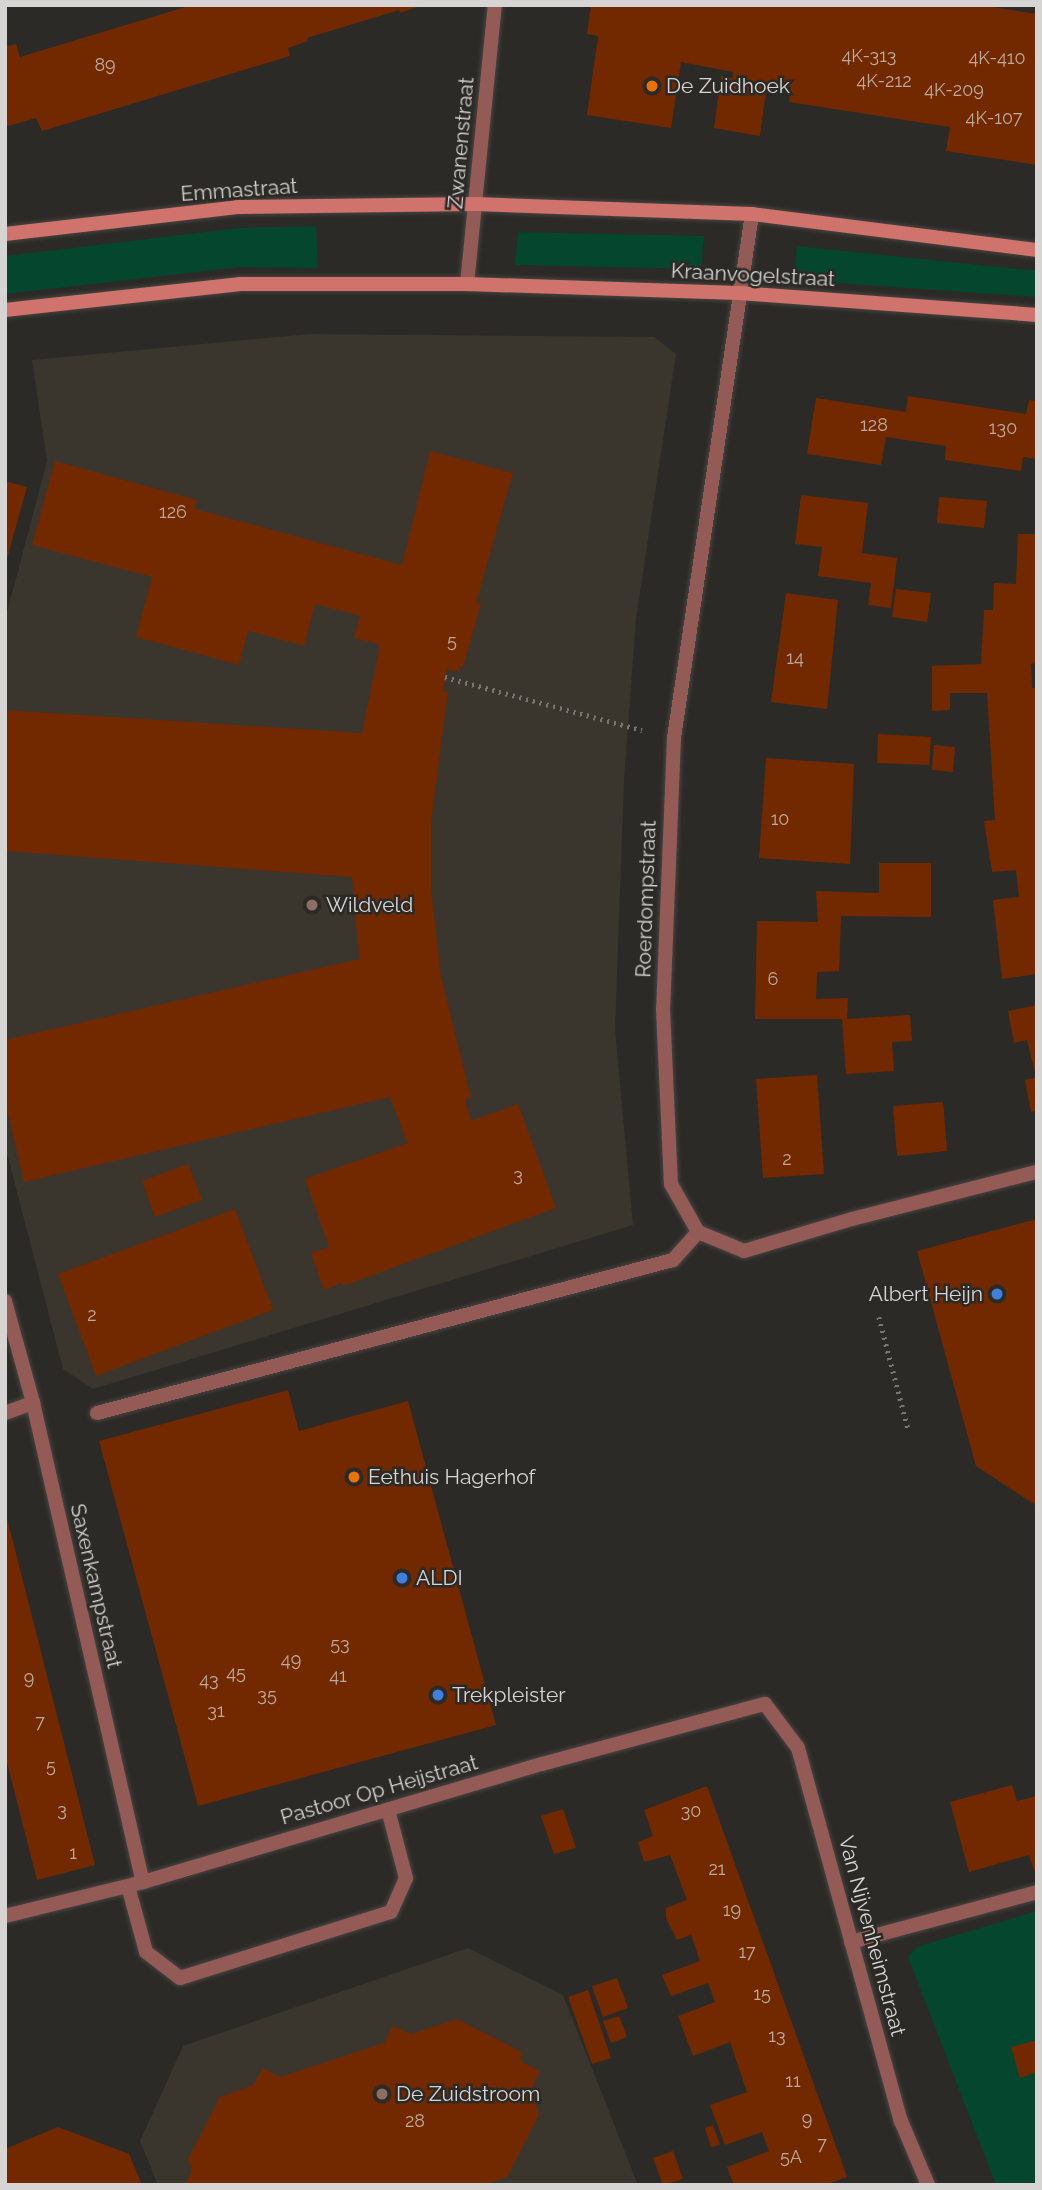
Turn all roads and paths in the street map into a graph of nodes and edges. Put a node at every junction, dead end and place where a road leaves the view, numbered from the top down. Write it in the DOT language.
graph roads {
  1 [pos="495,5"];
  2 [pos="476,204"];
  3 [pos="752,214"];
  4 [pos="5,234"];
  5 [pos="1037,250"];
  6 [pos="467,284"];
  7 [pos="739,293"];
  8 [pos="5,310"];
  9 [pos="1037,314"];
  10 [pos="445,677"];
  11 [pos="674,738"];
  12 [pos="1037,1172"];
  13 [pos="698,1232"];
  14 [pos="5,1301"];
  15 [pos="879,1317"];
  16 [pos="33,1403"];
  17 [pos="5,1413"];
  18 [pos="97,1413"];
  19 [pos="908,1428"];
  20 [pos="765,1704"];
  21 [pos="388,1810"];
  22 [pos="135,1884"];
  23 [pos="1037,1892"];
  24 [pos="5,1916"];
  25 [pos="851,1941"];
  26 [pos="928,2185"];
  1 -- 2 [label="street, Zwanenstraat"];
  2 -- 3 [label="street"];
  2 -- 4 [label="street, Emmastraat"];
  2 -- 6 [label="street, Zwanenstraat"];
  3 -- 5 [label="street"];
  3 -- 7 [label="street, Roerdompstraat"];
  6 -- 7 [label="street, Kraanvogelstraat"];
  6 -- 8 [label="street"];
  7 -- 9 [label="street, Kraanvogelstraat"];
  7 -- 11 [label="street, Roerdompstraat"];
  10 -- 11 [label="path"];
  11 -- 13 [label="street, Roerdompstraat"];
  12 -- 13 [label="street"];
  13 -- 18 [label="street"];
  14 -- 16 [label="street, Saxenkampstraat"];
  15 -- 19 [label="path"];
  16 -- 17 [label="street"];
  16 -- 22 [label="street, Saxenkampstraat"];
  20 -- 21 [label="street, Pastoor Op Heijstraat"];
  20 -- 25 [label="street, Van Nijvenheimstraat"];
  21 -- 22 [label="street, Pastoor Op Heijstraat"];
  21 -- 22 [label="street, Saxenkampstraat"];
  22 -- 24 [label="street, Pastoor Op Heijstraat"];
  23 -- 25 [label="street"];
  25 -- 26 [label="street, Van Nijvenheimstraat"];
}
